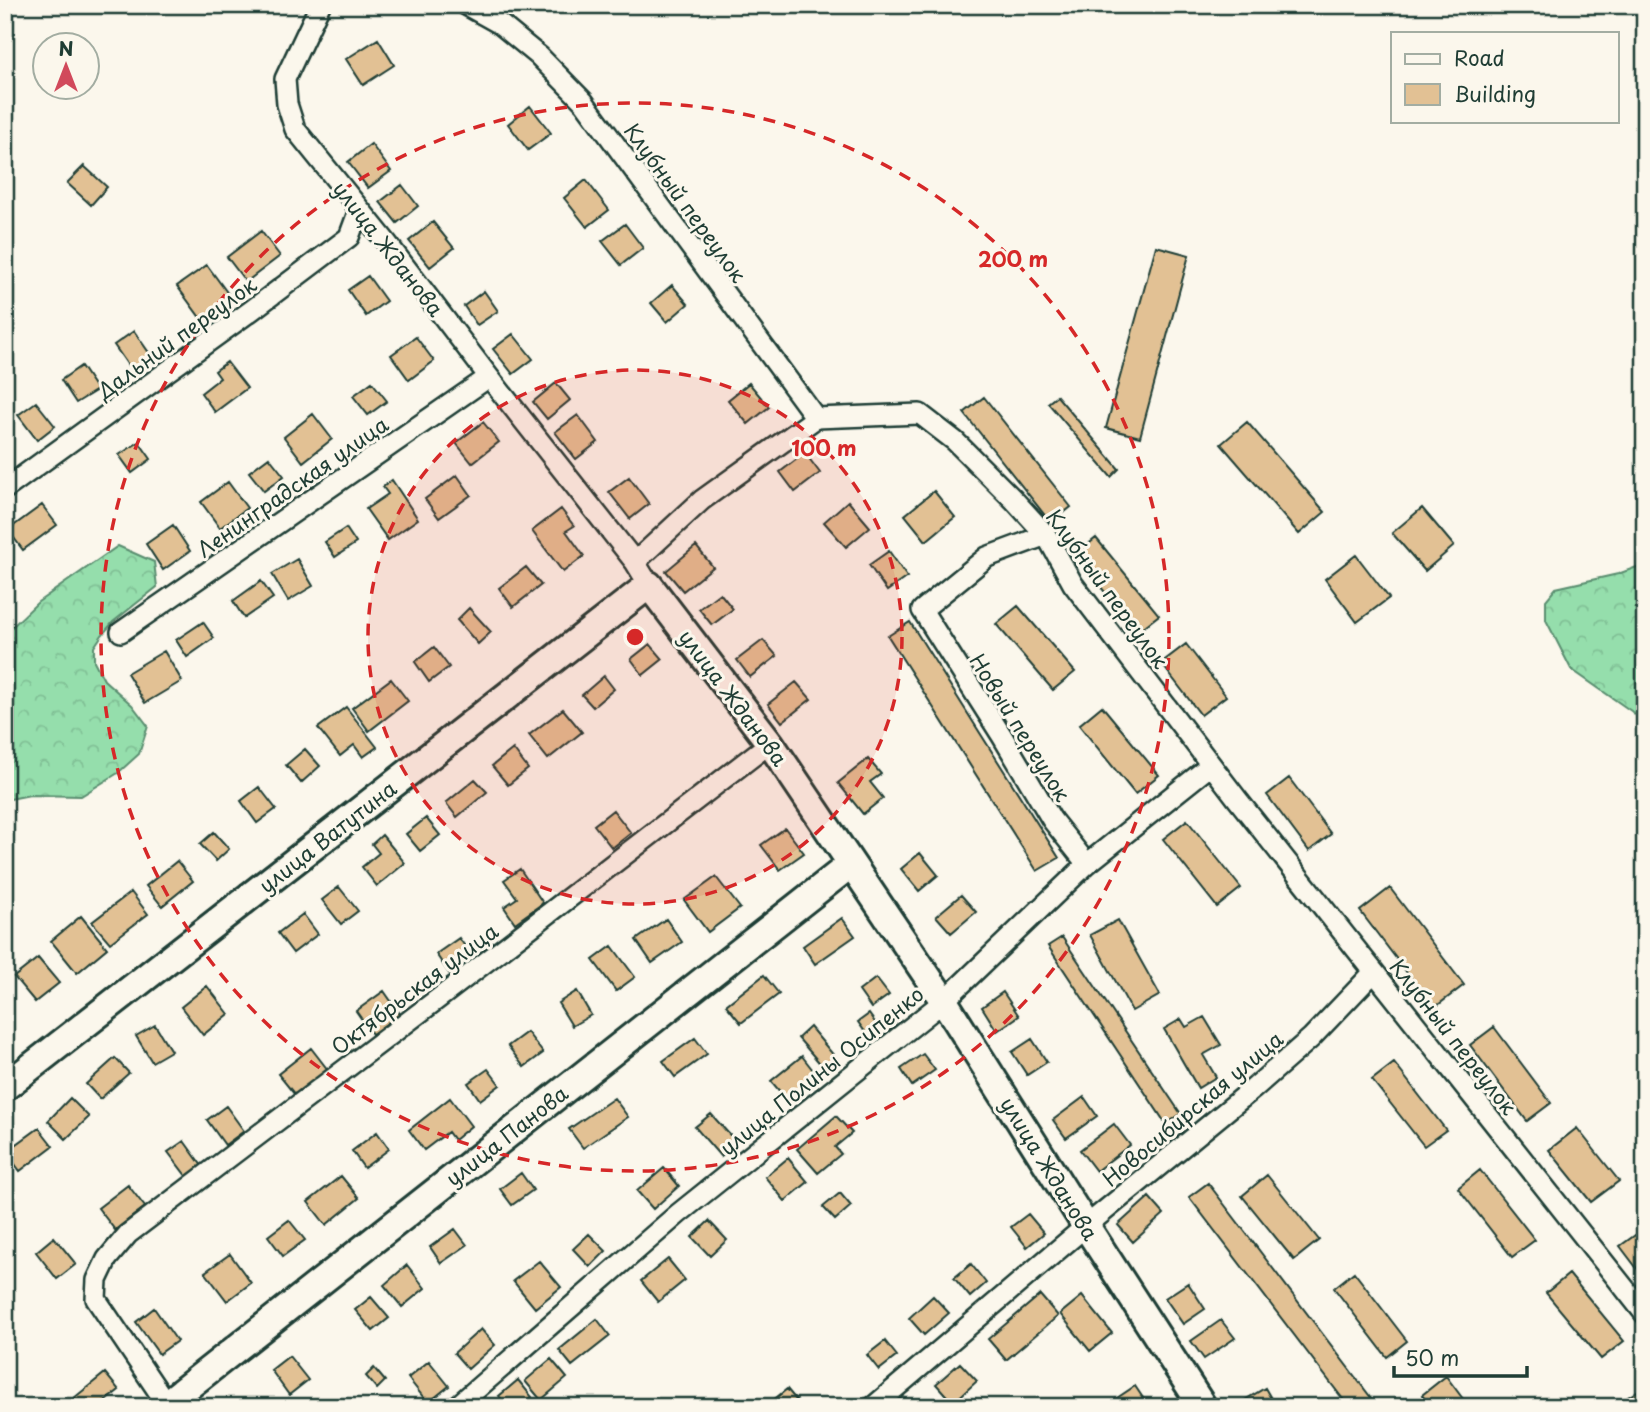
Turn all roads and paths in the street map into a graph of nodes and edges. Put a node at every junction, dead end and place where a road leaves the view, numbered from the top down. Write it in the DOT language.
graph roads {
  1 [pos="320,5"];
  2 [pos="466,5"];
  3 [pos="359,210"];
  4 [pos="349,237"];
  5 [pos="387,243"];
  6 [pos="489,377"];
  7 [pos="816,418"];
  8 [pos="5,489"];
  9 [pos="1046,535"];
  10 [pos="635,562"];
  11 [pos="649,585"];
  12 [pos="121,632"];
  13 [pos="770,743"];
  14 [pos="1211,765"];
  15 [pos="851,864"];
  16 [pos="1087,864"];
  17 [pos="1374,972"];
  18 [pos="944,1001"];
  19 [pos="5,1087"];
  20 [pos="1086,1226"];
  21 [pos="1645,1314"];
  22 [pos="164,1405"];
  23 [pos="456,1407"];
  24 [pos="873,1407"];
  25 [pos="1203,1407"];
  1 -- 3 [label="street, улица Жданова"];
  2 -- 7 [label="street, Клубный переулок"];
  3 -- 4 [label="street"];
  3 -- 5 [label="street, улица Жданова"];
  4 -- 5 [label="street"];
  4 -- 8 [label="street, Дальний переулок"];
  5 -- 6 [label="street, улица Жданова"];
  6 -- 10 [label="street, улица Жданова"];
  6 -- 12 [label="street, Ленинградская улица"];
  7 -- 9 [label="street, Клубный переулок"];
  7 -- 10 [label="street"];
  9 -- 14 [label="street, Клубный переулок"];
  9 -- 16 [label="street, Новый переулок"];
  10 -- 11 [label="street, улица Жданова"];
  11 -- 13 [label="main road, улица Жданова"];
  11 -- 19 [label="main road, улица Ватутина"];
  13 -- 15 [label="main road, улица Жданова"];
  13 -- 22 [label="street, Октябрьская улица"];
  14 -- 16 [label="street, улица Полины Осипенко"];
  14 -- 17 [label="street, Клубный переулок"];
  15 -- 18 [label="main road, улица Жданова"];
  15 -- 22 [label="main road, улица Панова"];
  16 -- 18 [label="street, улица Полины Осипенко"];
  17 -- 20 [label="street, Новосибирская улица"];
  17 -- 21 [label="street, Клубный переулок"];
  18 -- 20 [label="main road, улица Жданова"];
  18 -- 23 [label="street, улица Полины Осипенко"];
  20 -- 24 [label="street, Новосибирская улица"];
  20 -- 25 [label="main road, улица Жданова"];
}
